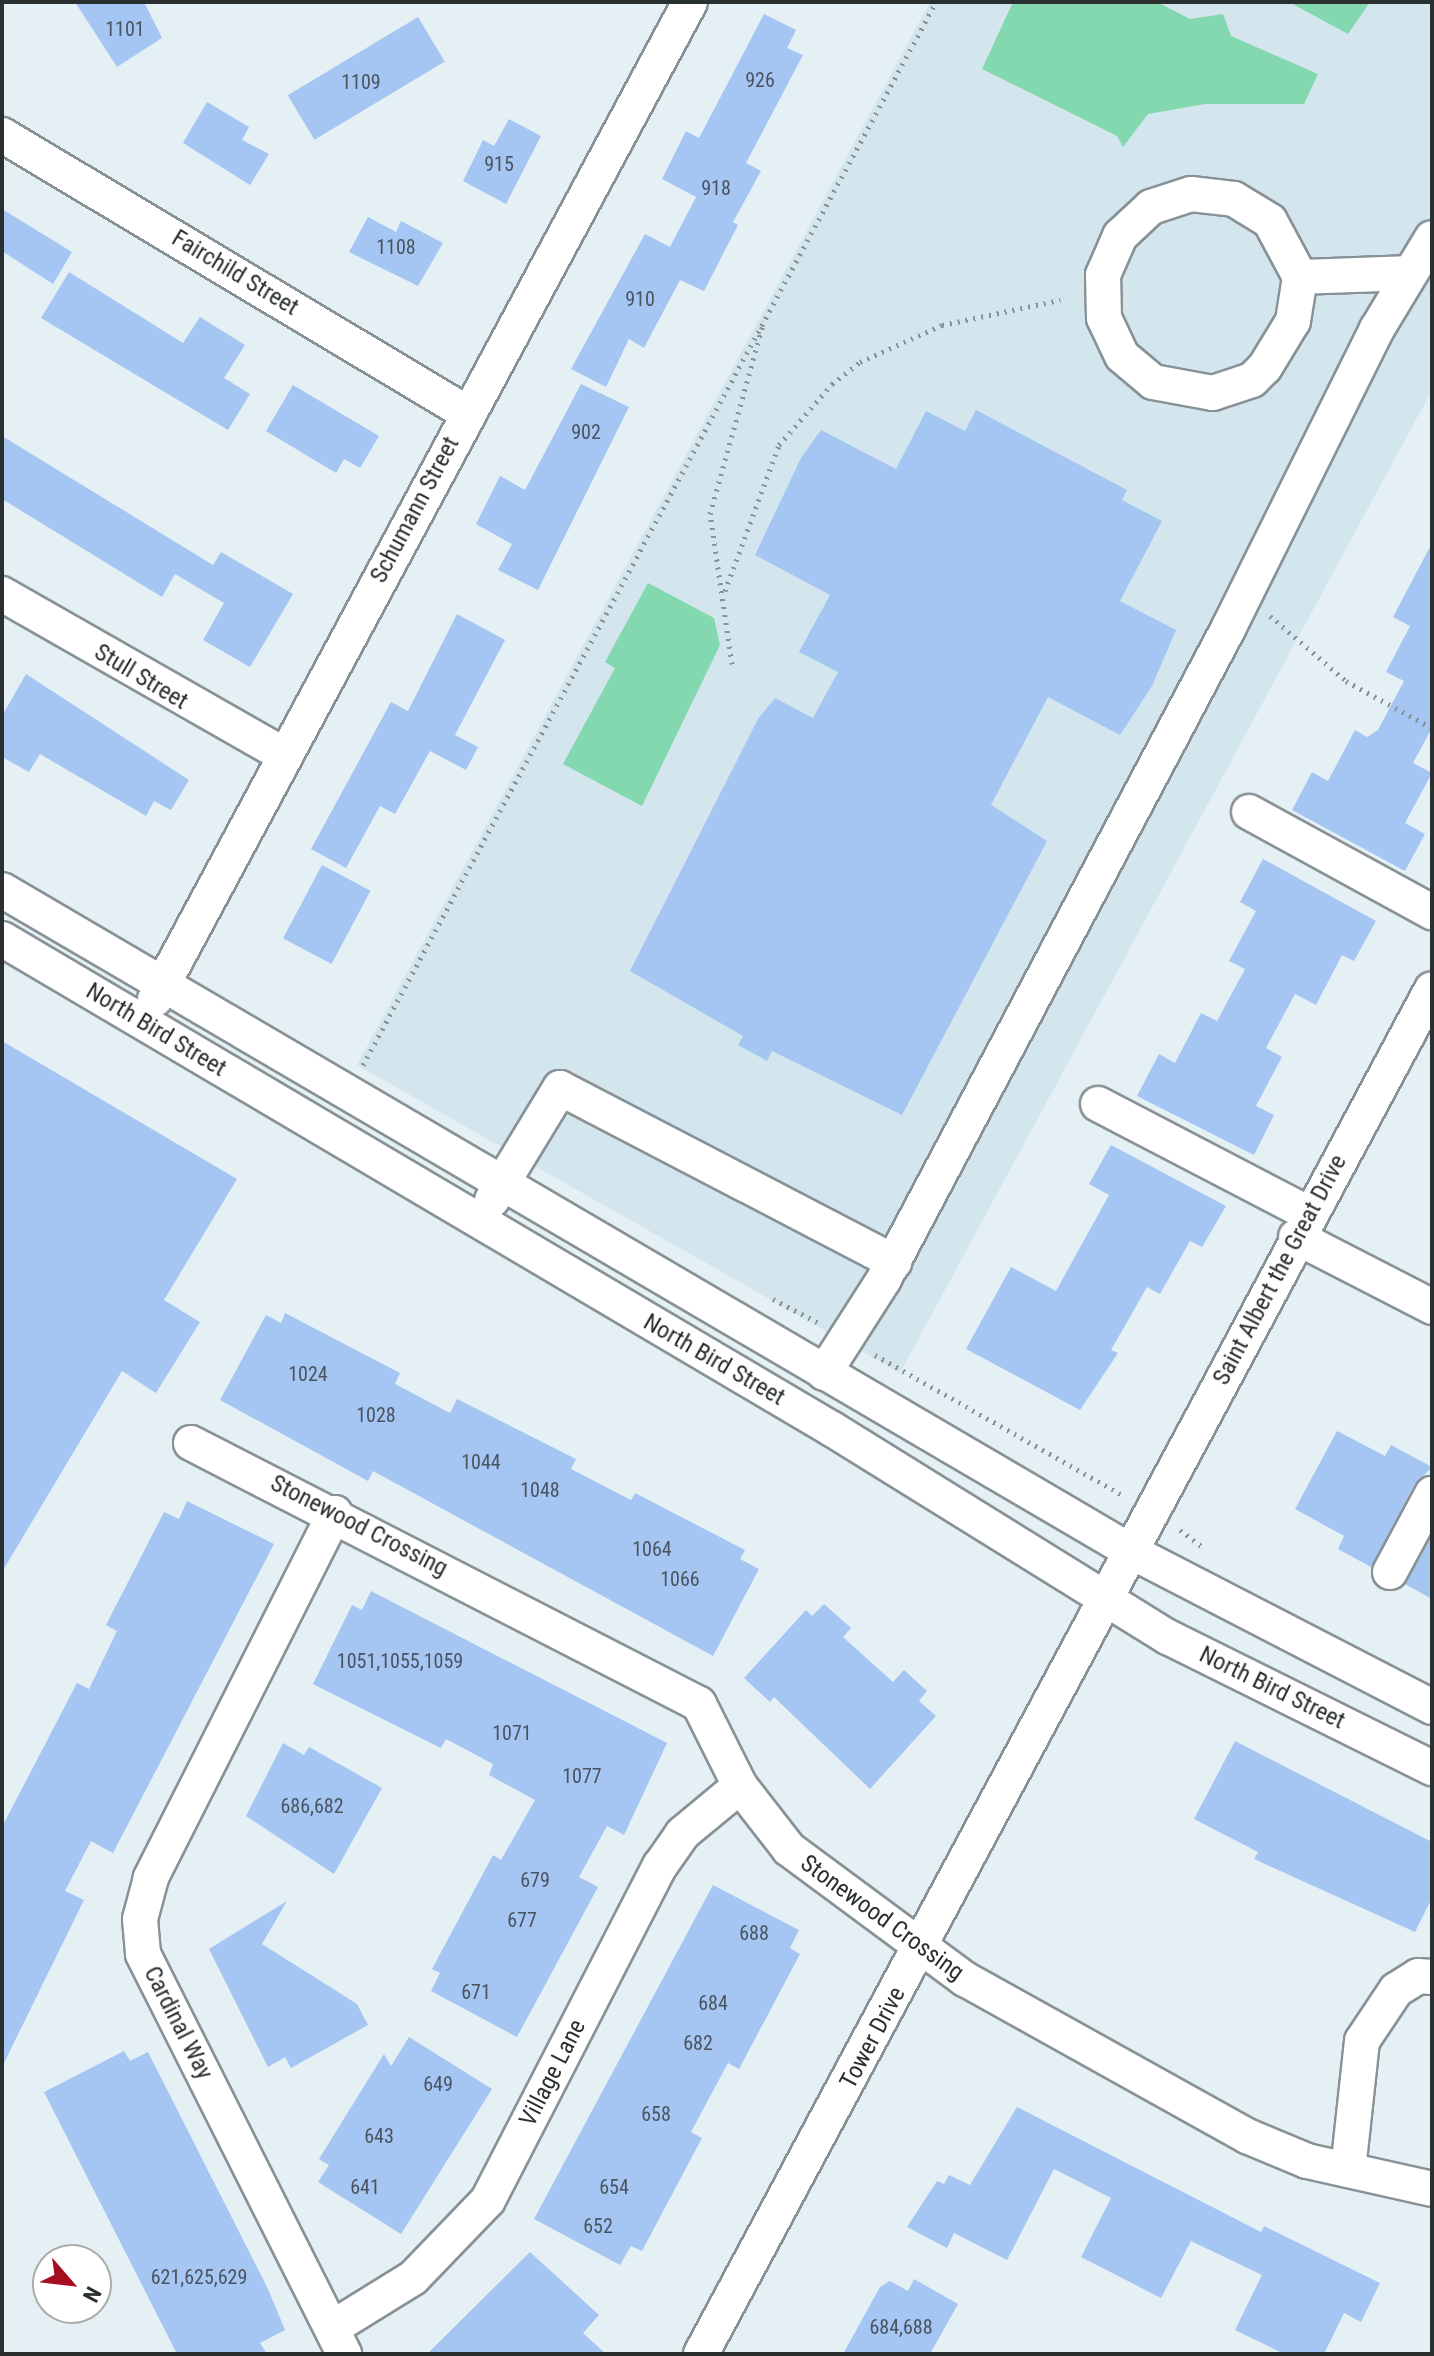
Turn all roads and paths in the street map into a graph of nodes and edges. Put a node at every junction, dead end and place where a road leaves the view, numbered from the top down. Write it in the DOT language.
graph roads {
  1 [pos="690,2"];
  2 [pos="936,2"];
  3 [pos="2,135"];
  4 [pos="1432,238"];
  5 [pos="1408,273"];
  6 [pos="1300,277"];
  7 [pos="1060,300"];
  8 [pos="764,316"];
  9 [pos="467,413"];
  10 [pos="725,591"];
  11 [pos="2,594"];
  12 [pos="1242,601"];
  13 [pos="732,664"];
  14 [pos="1432,728"];
  15 [pos="284,755"];
  16 [pos="1249,812"];
  17 [pos="2,890"];
  18 [pos="1432,912"];
  19 [pos="2,939"];
  20 [pos="164,980"];
  21 [pos="1432,989"];
  22 [pos="144,1021"];
  23 [pos="1421,1036"];
  24 [pos="359,1073"];
  25 [pos="1098,1104"];
  26 [pos="503,1182"];
  27 [pos="479,1224"];
  28 [pos="1302,1226"];
  29 [pos="894,1262"];
  30 [pos="1432,1307"];
  31 [pos="824,1373"];
  32 [pos="191,1443"];
  33 [pos="1432,1494"];
  34 [pos="335,1513"];
  35 [pos="1132,1552"];
  36 [pos="1390,1572"];
  37 [pos="1105,1597"];
  38 [pos="1432,1707"];
  39 [pos="1432,1768"];
  40 [pos="740,1786"];
  41 [pos="921,1949"];
  42 [pos="1432,1977"];
  43 [pos="1348,2170"];
  44 [pos="1432,2189"];
  45 [pos="338,2341"];
  46 [pos="701,2354"];
  1 -- 9 [label="street, Schumann Street"];
  2 -- 8 [label="path"];
  3 -- 9 [label="street, Fairchild Street"];
  4 -- 5 [label="street"];
  5 -- 6 [label="street"];
  5 -- 12 [label="street"];
  6 -- 6 [label="street"];
  7 -- 10 [label="path"];
  8 -- 10 [label="path"];
  8 -- 24 [label="path"];
  9 -- 15 [label="street, Schumann Street"];
  10 -- 13 [label="path"];
  11 -- 15 [label="street, Stull Street"];
  12 -- 14 [label="path"];
  12 -- 29 [label="street"];
  15 -- 20 [label="street, Schumann Street"];
  16 -- 18 [label="street"];
  17 -- 20 [label="street, North Bird Street"];
  19 -- 22 [label="street, North Bird Street"];
  20 -- 22 [label="street, Schumann Street"];
  20 -- 26 [label="street, North Bird Street"];
  21 -- 23 [label="street, Saint Albert the Great Drive"];
  22 -- 27 [label="street, North Bird Street"];
  23 -- 28 [label="street, Saint Albert the Great Drive"];
  25 -- 28 [label="street"];
  26 -- 27 [label="street"];
  26 -- 29 [label="street"];
  26 -- 31 [label="street, North Bird Street"];
  27 -- 37 [label="street, North Bird Street"];
  28 -- 30 [label="street"];
  28 -- 35 [label="street, Saint Albert the Great Drive"];
  29 -- 31 [label="street"];
  31 -- 35 [label="street, North Bird Street"];
  32 -- 34 [label="street, Stonewood Crossing"];
  33 -- 36 [label="street"];
  34 -- 40 [label="street, Stonewood Crossing"];
  34 -- 45 [label="street, Cardinal Way"];
  35 -- 37 [label="street, Tower Drive"];
  35 -- 38 [label="street, North Bird Street"];
  37 -- 39 [label="street, North Bird Street"];
  37 -- 41 [label="street, Tower Drive"];
  40 -- 41 [label="street, Stonewood Crossing"];
  40 -- 45 [label="street, Village Lane"];
  41 -- 43 [label="street, Stonewood Crossing"];
  41 -- 46 [label="street, Tower Drive"];
  42 -- 43 [label="street"];
  43 -- 44 [label="street, Stonewood Crossing"];
}
